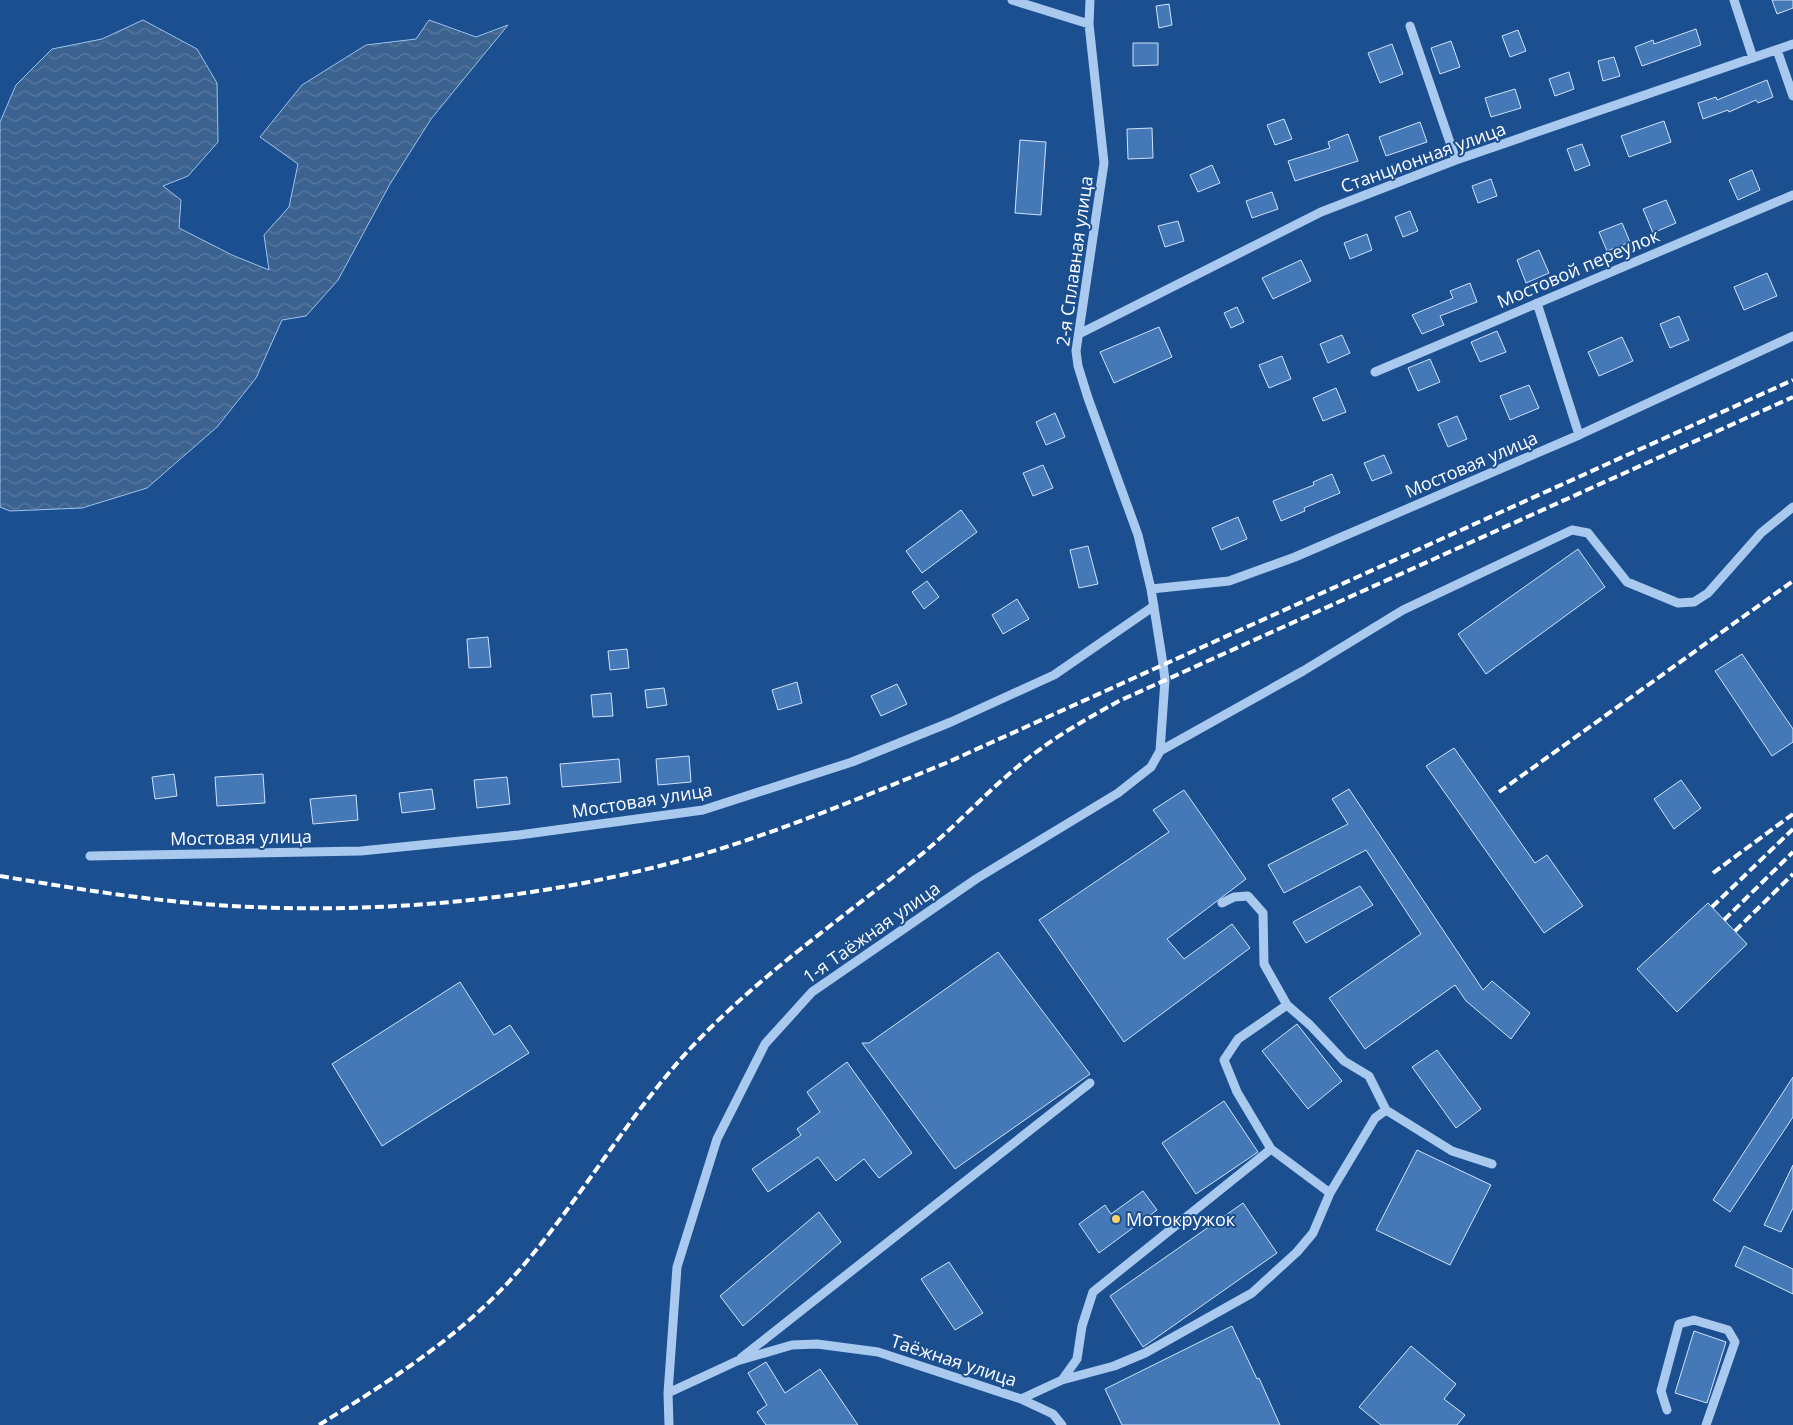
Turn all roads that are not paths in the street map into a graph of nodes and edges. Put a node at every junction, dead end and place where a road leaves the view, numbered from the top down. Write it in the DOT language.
graph roads {
  1 [pos="1012,0"];
  2 [pos="1090,0"];
  3 [pos="1734,0"];
  4 [pos="1088,24"];
  5 [pos="1410,26"];
  6 [pos="1793,44"];
  7 [pos="1777,50"];
  8 [pos="1753,58"];
  9 [pos="1793,96"];
  10 [pos="1456,160"];
  11 [pos="1793,195"];
  12 [pos="1537,303"];
  13 [pos="1079,334"];
  14 [pos="1793,336"];
  15 [pos="1375,372"];
  16 [pos="1579,435"];
  17 [pos="1793,507"];
  18 [pos="1151,589"];
  19 [pos="1154,606"];
  20 [pos="1160,751"];
  21 [pos="90,856"];
  22 [pos="1222,903"];
  23 [pos="1287,1005"];
  24 [pos="1090,1083"];
  25 [pos="1386,1110"];
  26 [pos="1271,1149"];
  27 [pos="1492,1164"];
  28 [pos="1330,1193"];
  29 [pos="737,1361"];
  30 [pos="1062,1380"];
  31 [pos="668,1392"];
  32 [pos="1021,1399"];
  33 [pos="1668,1410"];
  34 [pos="670,1425"];
  35 [pos="1062,1425"];
  36 [pos="1706,1425"];
  1 -- 4 [label="street"];
  2 -- 4 [label="street, 2-я Сплавная улица"];
  3 -- 8 [label="street"];
  4 -- 13 [label="street, 2-я Сплавная улица"];
  5 -- 10 [label="street"];
  6 -- 7 [label="street, Станционная улица"];
  7 -- 8 [label="street, Станционная улица"];
  7 -- 9 [label="street"];
  8 -- 10 [label="street, Станционная улица"];
  10 -- 13 [label="street, Станционная улица"];
  11 -- 12 [label="street, Мостовой переулок"];
  12 -- 15 [label="street, Мостовой переулок"];
  12 -- 16 [label="street"];
  13 -- 18 [label="street, 2-я Сплавная улица"];
  14 -- 16 [label="street, Мостовая улица"];
  16 -- 18 [label="street, Мостовая улица"];
  17 -- 20 [label="street"];
  18 -- 19 [label="street, 2-я Сплавная улица"];
  19 -- 20 [label="street, 2-я Сплавная улица"];
  19 -- 21 [label="street, Мостовая улица"];
  20 -- 31 [label="street, 1-я Таёжная улица"];
  22 -- 23 [label="street"];
  23 -- 25 [label="street"];
  23 -- 26 [label="street"];
  24 -- 29 [label="street"];
  25 -- 27 [label="street"];
  25 -- 28 [label="street"];
  26 -- 28 [label="street"];
  26 -- 30 [label="street, Таёжная улица"];
  28 -- 30 [label="street"];
  29 -- 31 [label="street, Таёжная улица"];
  29 -- 32 [label="street, Таёжная улица"];
  30 -- 32 [label="street, Таёжная улица"];
  31 -- 34 [label="street, 1-я Таёжная улица"];
  32 -- 35 [label="street"];
  33 -- 36 [label="street"];
}
